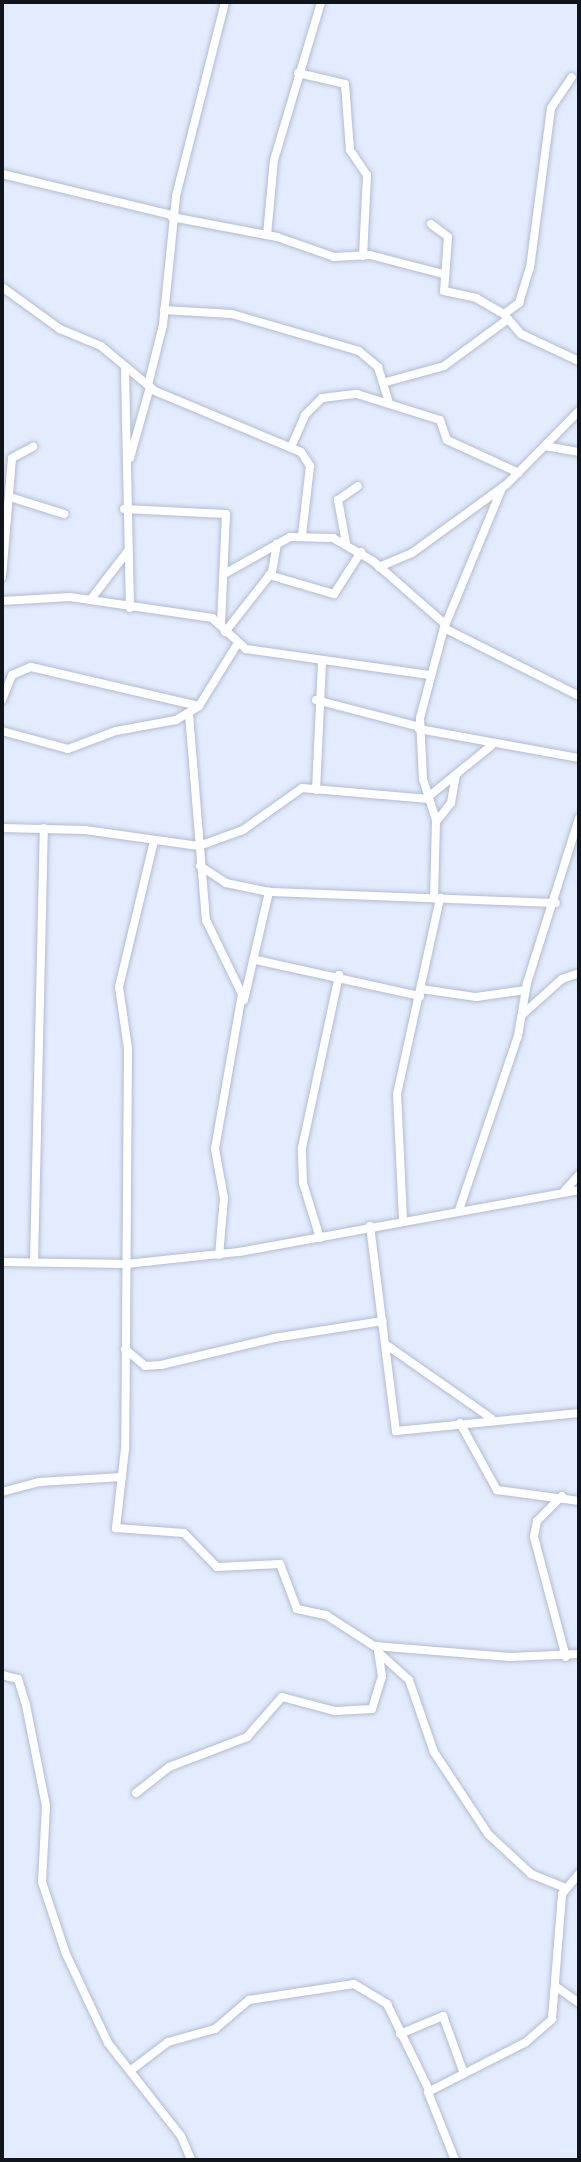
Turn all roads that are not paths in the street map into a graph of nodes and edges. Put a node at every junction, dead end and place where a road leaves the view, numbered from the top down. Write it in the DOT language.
graph roads {
  1 [pos="225,2"];
  2 [pos="321,2"];
  3 [pos="298,73"];
  4 [pos="572,77"];
  5 [pos="2,174"];
  6 [pos="172,216"];
  7 [pos="431,224"];
  8 [pos="267,235"];
  9 [pos="363,256"];
  10 [pos="443,274"];
  11 [pos="2,288"];
  12 [pos="164,310"];
  13 [pos="506,317"];
  14 [pos="579,361"];
  15 [pos="125,370"];
  16 [pos="387,382"];
  17 [pos="149,386"];
  18 [pos="389,402"];
  19 [pos="579,411"];
  20 [pos="545,446"];
  21 [pos="33,447"];
  22 [pos="291,447"];
  23 [pos="579,452"];
  24 [pos="128,464"];
  25 [pos="519,472"];
  26 [pos="358,486"];
  27 [pos="502,488"];
  28 [pos="7,502"];
  29 [pos="124,509"];
  30 [pos="64,514"];
  31 [pos="302,535"];
  32 [pos="277,543"];
  33 [pos="346,543"];
  34 [pos="127,552"];
  35 [pos="361,552"];
  36 [pos="379,567"];
  37 [pos="226,573"];
  38 [pos="270,575"];
  39 [pos="2,577"];
  40 [pos="91,599"];
  41 [pos="2,601"];
  42 [pos="130,608"];
  43 [pos="445,626"];
  44 [pos="223,628"];
  45 [pos="236,646"];
  46 [pos="322,663"];
  47 [pos="429,675"];
  48 [pos="579,696"];
  49 [pos="2,700"];
  50 [pos="316,700"];
  51 [pos="199,706"];
  52 [pos="189,714"];
  53 [pos="420,728"];
  54 [pos="2,731"];
  55 [pos="492,745"];
  56 [pos="579,758"];
  57 [pos="456,774"];
  58 [pos="316,790"];
  59 [pos="429,798"];
  60 [pos="579,818"];
  61 [pos="436,822"];
  62 [pos="2,828"];
  63 [pos="44,828"];
  64 [pos="155,841"];
  65 [pos="199,846"];
  66 [pos="200,866"];
  67 [pos="269,892"];
  68 [pos="437,898"];
  69 [pos="556,903"];
  70 [pos="256,960"];
  71 [pos="579,973"];
  72 [pos="339,975"];
  73 [pos="526,990"];
  74 [pos="421,992"];
  75 [pos="523,1014"];
  76 [pos="239,1020"];
  77 [pos="579,1175"];
  78 [pos="565,1190"];
  79 [pos="579,1190"];
  80 [pos="458,1210"];
  81 [pos="404,1220"];
  82 [pos="370,1226"];
  83 [pos="320,1238"];
  84 [pos="219,1255"];
  85 [pos="2,1262"];
  86 [pos="34,1262"];
  87 [pos="126,1264"];
  88 [pos="383,1321"];
  89 [pos="388,1346"];
  90 [pos="125,1349"];
  91 [pos="579,1413"];
  92 [pos="491,1418"];
  93 [pos="460,1423"];
  94 [pos="121,1477"];
  95 [pos="2,1492"];
  96 [pos="562,1496"];
  97 [pos="579,1501"];
  98 [pos="377,1649"];
  99 [pos="579,1654"];
  100 [pos="566,1657"];
  101 [pos="2,1675"];
  102 [pos="136,1793"];
  103 [pos="579,1874"];
  104 [pos="566,1888"];
  105 [pos="555,1986"];
  106 [pos="579,2003"];
  107 [pos="400,2034"];
  108 [pos="130,2071"];
  109 [pos="463,2071"];
  110 [pos="429,2090"];
  111 [pos="191,2160"];
  112 [pos="454,2160"];
  1 -- 6 [label="street"];
  2 -- 3 [label="street"];
  3 -- 8 [label="street"];
  3 -- 9 [label="street"];
  4 -- 13 [label="street"];
  5 -- 6 [label="street"];
  6 -- 8 [label="street"];
  6 -- 12 [label="street"];
  7 -- 10 [label="street"];
  8 -- 9 [label="street"];
  9 -- 10 [label="street"];
  10 -- 13 [label="street"];
  11 -- 15 [label="street"];
  12 -- 16 [label="street"];
  12 -- 17 [label="street"];
  13 -- 14 [label="street"];
  13 -- 16 [label="street"];
  15 -- 17 [label="street"];
  15 -- 24 [label="street"];
  16 -- 18 [label="street"];
  17 -- 22 [label="street"];
  17 -- 24 [label="street"];
  18 -- 22 [label="street"];
  18 -- 25 [label="street"];
  19 -- 20 [label="street"];
  20 -- 23 [label="street"];
  20 -- 25 [label="street"];
  21 -- 28 [label="street"];
  22 -- 31 [label="street"];
  24 -- 29 [label="street"];
  25 -- 27 [label="street"];
  26 -- 33 [label="street"];
  27 -- 36 [label="street"];
  27 -- 43 [label="street"];
  28 -- 30 [label="street"];
  28 -- 39 [label="street"];
  29 -- 34 [label="street"];
  29 -- 37 [label="street"];
  31 -- 32 [label="street"];
  31 -- 33 [label="street"];
  32 -- 37 [label="street"];
  32 -- 38 [label="street"];
  33 -- 35 [label="street"];
  34 -- 40 [label="street"];
  34 -- 42 [label="street"];
  35 -- 36 [label="street"];
  35 -- 38 [label="street"];
  36 -- 43 [label="street"];
  37 -- 44 [label="street"];
  38 -- 44 [label="street"];
  40 -- 41 [label="street"];
  40 -- 42 [label="street"];
  42 -- 44 [label="street"];
  43 -- 47 [label="street"];
  43 -- 48 [label="street"];
  44 -- 45 [label="street"];
  45 -- 46 [label="street"];
  45 -- 51 [label="street"];
  46 -- 47 [label="street"];
  46 -- 50 [label="street"];
  47 -- 53 [label="street"];
  49 -- 51 [label="street"];
  50 -- 53 [label="street"];
  50 -- 58 [label="street"];
  51 -- 52 [label="street"];
  52 -- 54 [label="street"];
  52 -- 65 [label="street"];
  53 -- 55 [label="street"];
  53 -- 59 [label="street"];
  55 -- 56 [label="street"];
  55 -- 57 [label="street"];
  57 -- 59 [label="street"];
  57 -- 61 [label="street"];
  58 -- 59 [label="street"];
  58 -- 65 [label="street"];
  59 -- 61 [label="street"];
  60 -- 69 [label="street"];
  61 -- 68 [label="street"];
  62 -- 63 [label="street"];
  63 -- 64 [label="street"];
  63 -- 86 [label="street"];
  64 -- 65 [label="street"];
  64 -- 87 [label="street"];
  65 -- 66 [label="street"];
  66 -- 67 [label="street"];
  66 -- 76 [label="street"];
  67 -- 68 [label="street"];
  67 -- 70 [label="street"];
  68 -- 69 [label="street"];
  68 -- 74 [label="street"];
  69 -- 73 [label="street"];
  70 -- 72 [label="street"];
  70 -- 76 [label="street"];
  71 -- 75 [label="street"];
  72 -- 74 [label="street"];
  72 -- 83 [label="street"];
  73 -- 74 [label="street"];
  73 -- 75 [label="street"];
  74 -- 81 [label="street"];
  75 -- 80 [label="street"];
  76 -- 84 [label="street"];
  77 -- 78 [label="street"];
  78 -- 79 [label="street"];
  78 -- 80 [label="street"];
  80 -- 81 [label="street"];
  81 -- 82 [label="street"];
  82 -- 83 [label="street"];
  82 -- 88 [label="street"];
  83 -- 84 [label="street"];
  84 -- 87 [label="street"];
  85 -- 86 [label="street"];
  86 -- 87 [label="street"];
  87 -- 90 [label="street"];
  88 -- 89 [label="street"];
  88 -- 90 [label="street"];
  89 -- 92 [label="street"];
  89 -- 93 [label="street"];
  90 -- 94 [label="street"];
  91 -- 92 [label="street"];
  92 -- 93 [label="street"];
  93 -- 96 [label="street"];
  94 -- 95 [label="street"];
  94 -- 98 [label="street"];
  96 -- 97 [label="street"];
  96 -- 100 [label="street"];
  98 -- 100 [label="street"];
  98 -- 102 [label="street"];
  98 -- 104 [label="street"];
  99 -- 100 [label="street"];
  101 -- 108 [label="street"];
  103 -- 104 [label="street"];
  104 -- 105 [label="street"];
  105 -- 106 [label="street"];
  105 -- 109 [label="street"];
  107 -- 108 [label="street"];
  107 -- 109 [label="street"];
  107 -- 110 [label="street"];
  108 -- 111 [label="street"];
  109 -- 110 [label="street"];
  110 -- 112 [label="street"];
}
